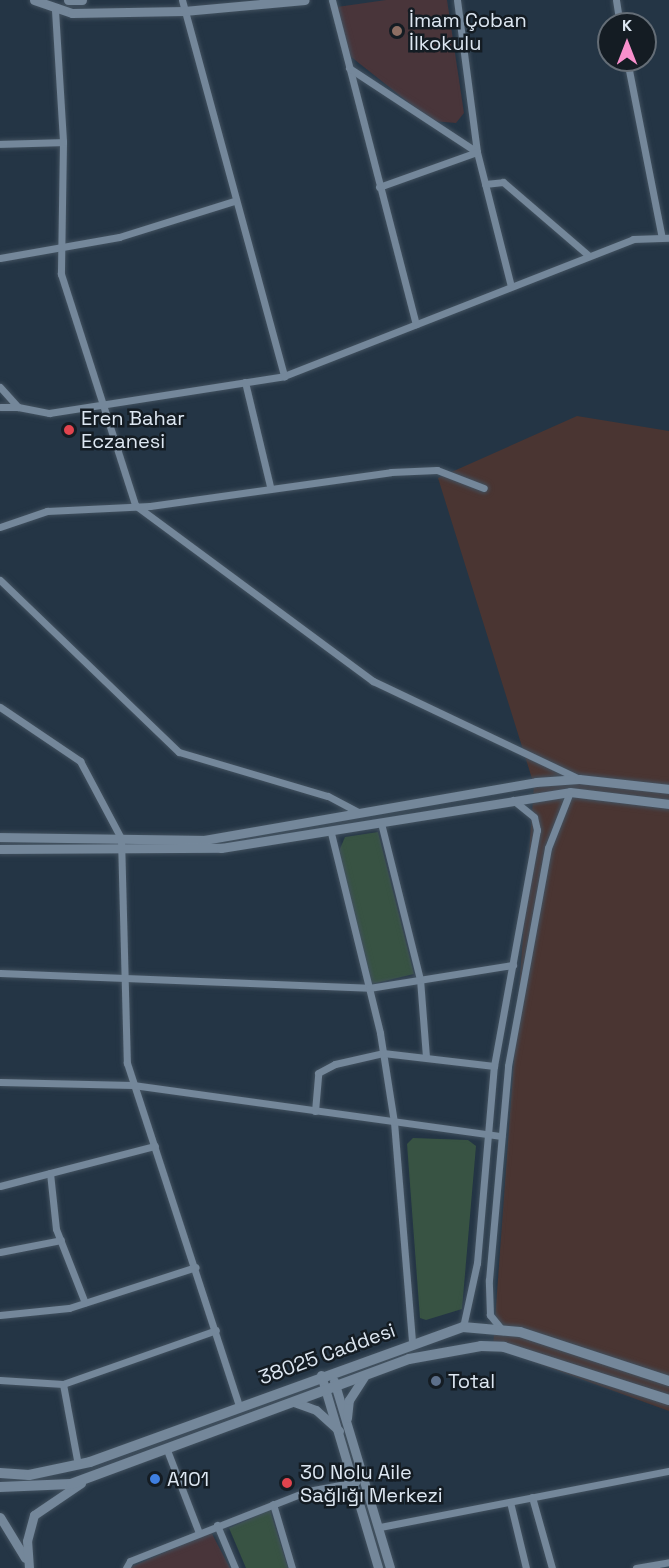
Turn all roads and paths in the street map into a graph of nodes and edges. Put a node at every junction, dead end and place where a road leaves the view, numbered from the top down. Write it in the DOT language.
graph roads {
  1 [pos="34,0"];
  2 [pos="69,0"];
  3 [pos="82,0"];
  4 [pos="182,0"];
  5 [pos="305,0"];
  6 [pos="332,0"];
  7 [pos="457,0"];
  8 [pos="55,10"];
  9 [pos="184,11"];
  10 [pos="349,68"];
  11 [pos="630,72"];
  12 [pos="63,142"];
  13 [pos="0,144"];
  14 [pos="477,152"];
  15 [pos="485,184"];
  16 [pos="379,187"];
  17 [pos="234,201"];
  18 [pos="665,238"];
  19 [pos="59,249"];
  20 [pos="589,256"];
  21 [pos="0,258"];
  22 [pos="511,286"];
  23 [pos="416,324"];
  24 [pos="284,376"];
  25 [pos="245,382"];
  26 [pos="0,387"];
  27 [pos="104,404"];
  28 [pos="0,407"];
  29 [pos="18,407"];
  30 [pos="270,486"];
  31 [pos="484,488"];
  32 [pos="135,505"];
  33 [pos="0,528"];
  34 [pos="0,580"];
  35 [pos="0,707"];
  36 [pos="579,779"];
  37 [pos="669,789"];
  38 [pos="570,792"];
  39 [pos="511,799"];
  40 [pos="669,804"];
  41 [pos="360,813"];
  42 [pos="381,824"];
  43 [pos="537,830"];
  44 [pos="331,833"];
  45 [pos="0,837"];
  46 [pos="121,838"];
  47 [pos="550,838"];
  48 [pos="0,849"];
  49 [pos="122,849"];
  50 [pos="513,965"];
  51 [pos="0,973"];
  52 [pos="126,978"];
  53 [pos="420,979"];
  54 [pos="369,988"];
  55 [pos="383,1053"];
  56 [pos="426,1057"];
  57 [pos="494,1066"];
  58 [pos="0,1082"];
  59 [pos="133,1085"];
  60 [pos="315,1111"];
  61 [pos="394,1122"];
  62 [pos="486,1134"];
  63 [pos="501,1136"];
  64 [pos="154,1146"];
  65 [pos="50,1173"];
  66 [pos="0,1186"];
  67 [pos="61,1240"];
  68 [pos="0,1252"];
  69 [pos="196,1267"];
  70 [pos="85,1303"];
  71 [pos="0,1315"];
  72 [pos="463,1327"];
  73 [pos="216,1330"];
  74 [pos="503,1331"];
  75 [pos="412,1342"];
  76 [pos="377,1369"];
  77 [pos="326,1373"];
  78 [pos="0,1380"];
  79 [pos="669,1381"];
  80 [pos="63,1384"];
  81 [pos="330,1386"];
  82 [pos="669,1400"];
  83 [pos="288,1401"];
  84 [pos="239,1406"];
  85 [pos="344,1431"];
  86 [pos="167,1450"];
  87 [pos="78,1465"];
  88 [pos="669,1471"];
  89 [pos="0,1473"];
  90 [pos="90,1478"];
  91 [pos="356,1482"];
  92 [pos="0,1487"];
  93 [pos="532,1497"];
  94 [pos="510,1502"];
  95 [pos="273,1504"];
  96 [pos="0,1517"];
  97 [pos="217,1525"];
  98 [pos="380,1527"];
  99 [pos="199,1533"];
  100 [pos="669,1562"];
  101 [pos="29,1568"];
  102 [pos="126,1568"];
  103 [pos="235,1568"];
  104 [pos="292,1568"];
  105 [pos="378,1568"];
  106 [pos="390,1568"];
  107 [pos="526,1568"];
  108 [pos="552,1568"];
  109 [pos="636,1568"];
  1 -- 8 [label="street"];
  2 -- 3 [label="street"];
  4 -- 9 [label="street"];
  5 -- 9 [label="street"];
  6 -- 10 [label="street"];
  7 -- 14 [label="street"];
  8 -- 9 [label="street"];
  8 -- 12 [label="street"];
  9 -- 17 [label="street"];
  10 -- 14 [label="street"];
  10 -- 16 [label="street"];
  11 -- 18 [label="street"];
  12 -- 13 [label="street"];
  12 -- 19 [label="street"];
  14 -- 15 [label="street"];
  14 -- 16 [label="street"];
  15 -- 20 [label="street"];
  15 -- 22 [label="street"];
  16 -- 23 [label="street"];
  17 -- 19 [label="street"];
  17 -- 24 [label="street"];
  18 -- 20 [label="street"];
  19 -- 21 [label="street"];
  19 -- 27 [label="street"];
  20 -- 22 [label="street"];
  22 -- 23 [label="street"];
  23 -- 24 [label="street"];
  24 -- 25 [label="street"];
  25 -- 27 [label="street"];
  25 -- 30 [label="street"];
  26 -- 29 [label="street"];
  27 -- 29 [label="street"];
  27 -- 32 [label="street"];
  28 -- 29 [label="street"];
  30 -- 31 [label="street"];
  30 -- 32 [label="street"];
  32 -- 33 [label="street"];
  32 -- 36 [label="street"];
  34 -- 41 [label="street"];
  35 -- 46 [label="street"];
  36 -- 37 [label="street"];
  36 -- 41 [label="street"];
  38 -- 39 [label="street"];
  38 -- 40 [label="street"];
  38 -- 47 [label="street"];
  39 -- 42 [label="street"];
  39 -- 43 [label="street"];
  41 -- 46 [label="street"];
  42 -- 44 [label="street"];
  42 -- 53 [label="street"];
  43 -- 47 [label="street"];
  43 -- 50 [label="street"];
  44 -- 49 [label="street"];
  44 -- 54 [label="street"];
  45 -- 46 [label="street"];
  46 -- 49 [label="street"];
  47 -- 63 [label="street"];
  48 -- 49 [label="street"];
  49 -- 52 [label="street"];
  50 -- 53 [label="street"];
  50 -- 57 [label="street"];
  51 -- 52 [label="street"];
  52 -- 54 [label="street"];
  52 -- 59 [label="street"];
  53 -- 54 [label="street"];
  53 -- 56 [label="street"];
  54 -- 55 [label="street"];
  55 -- 56 [label="street"];
  55 -- 60 [label="street"];
  55 -- 61 [label="street"];
  56 -- 57 [label="street"];
  57 -- 62 [label="street"];
  58 -- 59 [label="street"];
  59 -- 60 [label="street"];
  59 -- 64 [label="street"];
  60 -- 61 [label="street"];
  61 -- 62 [label="street"];
  61 -- 75 [label="street"];
  62 -- 63 [label="street"];
  62 -- 72 [label="street"];
  63 -- 74 [label="street"];
  64 -- 65 [label="street"];
  64 -- 69 [label="street"];
  65 -- 66 [label="street"];
  65 -- 67 [label="street"];
  67 -- 68 [label="street"];
  67 -- 70 [label="street"];
  69 -- 70 [label="street"];
  69 -- 73 [label="street"];
  70 -- 71 [label="street"];
  72 -- 74 [label="main road, 38025 Caddesi"];
  72 -- 75 [label="main road, 38025 Caddesi"];
  73 -- 80 [label="street"];
  73 -- 84 [label="street"];
  74 -- 79 [label="main road, 38025 Caddesi"];
  75 -- 77 [label="main road, 38025 Caddesi"];
  76 -- 81 [label="main road, 38025 Caddesi"];
  76 -- 82 [label="main road, 38025 Caddesi"];
  76 -- 85 [label="street"];
  77 -- 81 [label="street"];
  77 -- 84 [label="main road, 38025 Caddesi"];
  78 -- 80 [label="street"];
  80 -- 87 [label="street"];
  81 -- 83 [label="main road, 38025 Caddesi"];
  81 -- 85 [label="street"];
  83 -- 85 [label="street"];
  83 -- 86 [label="main road, 38025 Caddesi"];
  84 -- 87 [label="main road, 38025 Caddesi"];
  85 -- 91 [label="street"];
  85 -- 98 [label="street"];
  86 -- 90 [label="main road, 38025 Caddesi"];
  86 -- 99 [label="street"];
  87 -- 89 [label="main road, 38025 Caddesi"];
  88 -- 93 [label="street"];
  90 -- 92 [label="main road, 38025 Caddesi"];
  90 -- 101 [label="street"];
  91 -- 95 [label="street"];
  91 -- 105 [label="street"];
  93 -- 94 [label="street"];
  93 -- 108 [label="street"];
  94 -- 98 [label="street"];
  94 -- 107 [label="street"];
  95 -- 97 [label="street"];
  95 -- 104 [label="street"];
  96 -- 101 [label="street"];
  97 -- 99 [label="street"];
  97 -- 103 [label="street"];
  98 -- 106 [label="street"];
  99 -- 102 [label="street"];
  100 -- 109 [label="street"];
}
